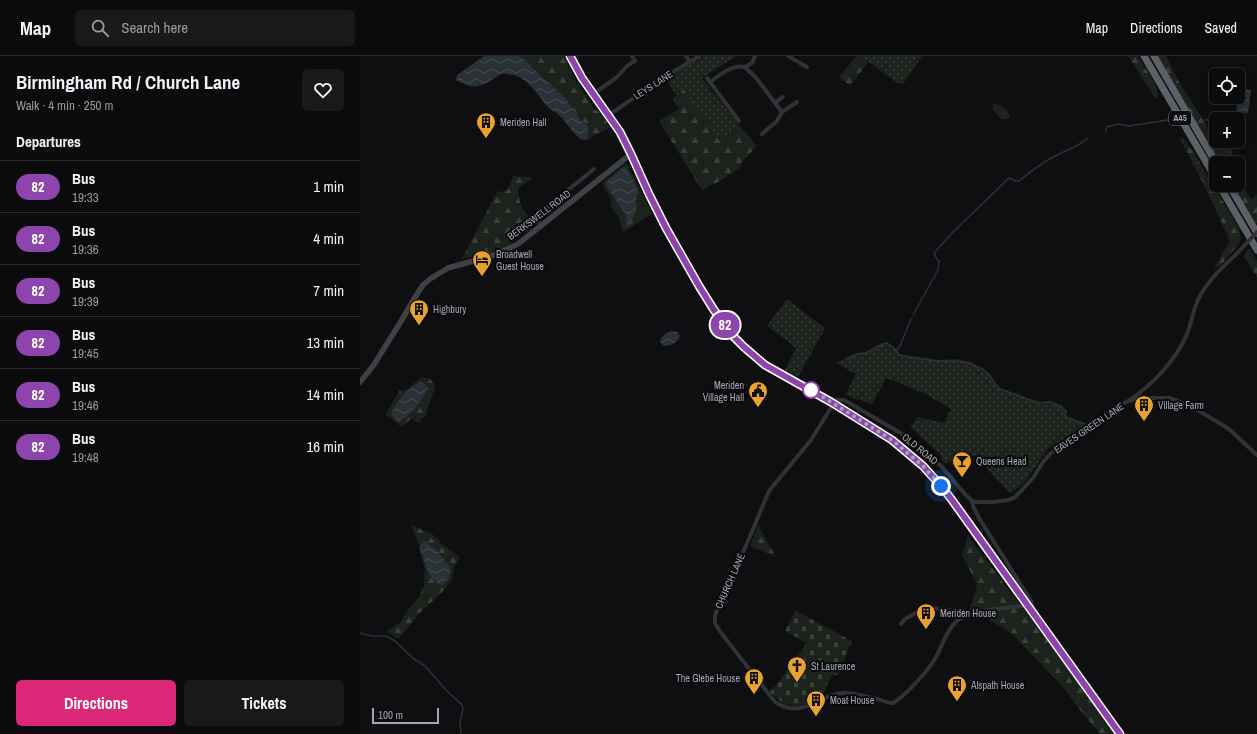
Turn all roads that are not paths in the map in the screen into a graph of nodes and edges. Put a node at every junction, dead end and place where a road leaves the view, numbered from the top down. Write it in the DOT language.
graph roads {
  1 [pos="570,56"];
  2 [pos="632,56"];
  3 [pos="686,56"];
  4 [pos="699,56"];
  5 [pos="755,56"];
  6 [pos="788,56"];
  7 [pos="1144,56"];
  8 [pos="1154,56"];
  9 [pos="795,58"];
  10 [pos="690,62"];
  11 [pos="745,67"];
  12 [pos="807,68"];
  13 [pos="707,78"];
  14 [pos="710,82"];
  15 [pos="593,94"];
  16 [pos="783,97"];
  17 [pos="776,102"];
  18 [pos="797,102"];
  19 [pos="782,112"];
  20 [pos="609,116"];
  21 [pos="739,121"];
  22 [pos="762,134"];
  23 [pos="631,154"];
  24 [pos="1212,156"];
  25 [pos="1209,167"];
  26 [pos="594,169"];
  27 [pos="1223,192"];
  28 [pos="1233,192"];
  29 [pos="542,226"];
  30 [pos="1257,233"];
  31 [pos="1257,250"];
  32 [pos="360,382"];
  33 [pos="1142,391"];
  34 [pos="1143,398"];
  35 [pos="1128,401"];
  36 [pos="832,402"];
  37 [pos="1257,455"];
  38 [pos="972,501"];
  39 [pos="1028,607"];
  40 [pos="964,616"];
  41 [pos="901,624"];
  42 [pos="1120,734"];
  1 -- 15 [label="main road"];
  2 -- 15 [label="street"];
  3 -- 10 [label="street"];
  4 -- 10 [label="street, LEYS LANE"];
  5 -- 11 [label="street"];
  6 -- 9 [label="street"];
  7 -- 25 [label="highway, A45"];
  8 -- 24 [label="highway, A45"];
  9 -- 12 [label="street"];
  10 -- 20 [label="street, LEYS LANE"];
  11 -- 14 [label="street"];
  11 -- 17 [label="street"];
  13 -- 14 [label="street"];
  14 -- 21 [label="street"];
  15 -- 20 [label="main road"];
  16 -- 17 [label="street"];
  17 -- 19 [label="street"];
  18 -- 19 [label="street"];
  19 -- 22 [label="street"];
  20 -- 23 [label="main road"];
  23 -- 29 [label="main road, BERKSWELL ROAD"];
  23 -- 36 [label="main road"];
  26 -- 29 [label="street"];
  27 -- 31 [label="highway"];
  28 -- 30 [label="highway"];
  29 -- 32 [label="main road, BERKSWELL ROAD"];
  30 -- 33 [label="street, bridge"];
  33 -- 34 [label="street"];
  33 -- 35 [label="street"];
  34 -- 35 [label="street, EAVES GREEN LANE"];
  34 -- 37 [label="street, EAVES GREEN LANE"];
  35 -- 38 [label="street, EAVES GREEN LANE"];
  36 -- 38 [label="street, OLD ROAD"];
  36 -- 39 [label="main road"];
  36 -- 40 [label="street, CHURCH LANE"];
  38 -- 39 [label="street, OLD ROAD"];
  39 -- 40 [label="street"];
  39 -- 42 [label="main road"];
  40 -- 41 [label="street"];
}
